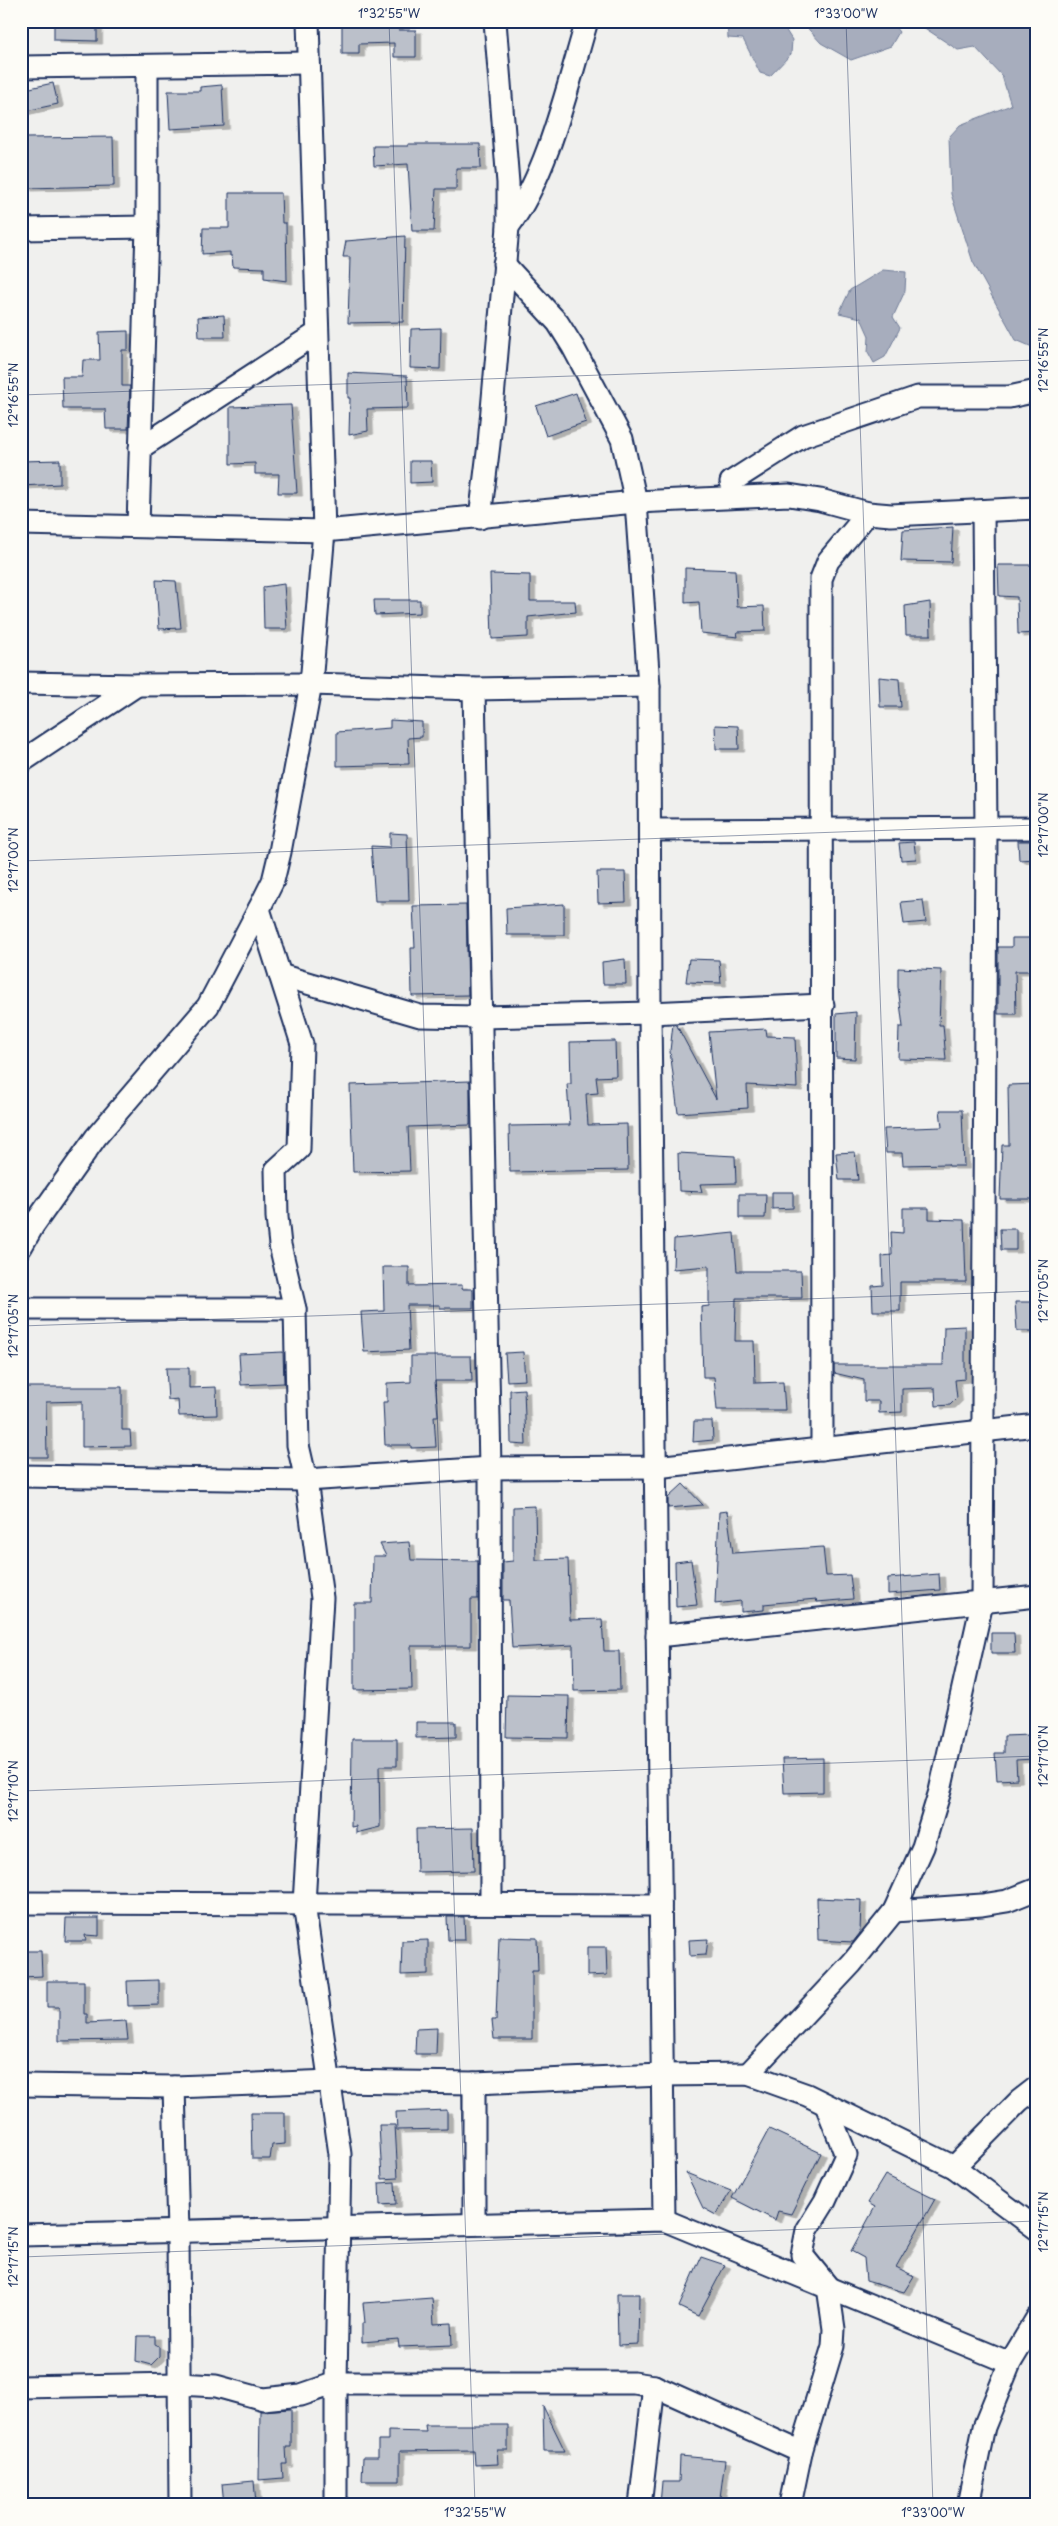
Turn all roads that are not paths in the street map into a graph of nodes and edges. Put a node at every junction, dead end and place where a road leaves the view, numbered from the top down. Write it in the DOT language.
graph roads {
  1 [pos="308,21"];
  2 [pos="495,21"];
  3 [pos="587,21"];
  4 [pos="309,63"];
  5 [pos="147,66"];
  6 [pos="21,67"];
  7 [pos="147,227"];
  8 [pos="508,227"];
  9 [pos="21,229"];
  10 [pos="504,264"];
  11 [pos="317,333"];
  12 [pos="1037,391"];
  13 [pos="140,448"];
  14 [pos="731,482"];
  15 [pos="636,502"];
  16 [pos="1037,508"];
  17 [pos="983,511"];
  18 [pos="868,513"];
  19 [pos="480,518"];
  20 [pos="21,524"];
  21 [pos="138,526"];
  22 [pos="324,531"];
  23 [pos="21,683"];
  24 [pos="311,684"];
  25 [pos="137,685"];
  26 [pos="649,686"];
  27 [pos="474,689"];
  28 [pos="21,762"];
  29 [pos="986,828"];
  30 [pos="1037,828"];
  31 [pos="823,829"];
  32 [pos="650,830"];
  33 [pos="259,909"];
  34 [pos="280,975"];
  35 [pos="823,1005"];
  36 [pos="650,1012"];
  37 [pos="479,1017"];
  38 [pos="21,1247"];
  39 [pos="21,1309"];
  40 [pos="295,1309"];
  41 [pos="1037,1425"];
  42 [pos="981,1430"];
  43 [pos="822,1449"];
  44 [pos="656,1467"];
  45 [pos="490,1468"];
  46 [pos="21,1476"];
  47 [pos="306,1480"];
  48 [pos="1037,1596"];
  49 [pos="982,1603"];
  50 [pos="658,1636"];
  51 [pos="1037,1889"];
  52 [pos="492,1902"];
  53 [pos="21,1903"];
  54 [pos="304,1904"];
  55 [pos="660,1904"];
  56 [pos="894,1912"];
  57 [pos="748,2074"];
  58 [pos="662,2075"];
  59 [pos="331,2081"];
  60 [pos="474,2083"];
  61 [pos="21,2085"];
  62 [pos="174,2087"];
  63 [pos="1037,2087"];
  64 [pos="826,2105"];
  65 [pos="954,2167"];
  66 [pos="664,2220"];
  67 [pos="474,2224"];
  68 [pos="340,2226"];
  69 [pos="1037,2229"];
  70 [pos="178,2232"];
  71 [pos="21,2234"];
  72 [pos="828,2287"];
  73 [pos="1037,2318"];
  74 [pos="1010,2363"];
  75 [pos="336,2383"];
  76 [pos="178,2384"];
  77 [pos="654,2386"];
  78 [pos="21,2387"];
  79 [pos="801,2452"];
  80 [pos="180,2505"];
  81 [pos="336,2505"];
  82 [pos="640,2505"];
  83 [pos="790,2505"];
  84 [pos="968,2505"];
  1 -- 4 [label="street"];
  2 -- 8 [label="street"];
  3 -- 8 [label="street"];
  4 -- 5 [label="street"];
  4 -- 11 [label="street"];
  5 -- 6 [label="street"];
  5 -- 7 [label="street"];
  7 -- 9 [label="street"];
  7 -- 13 [label="street"];
  8 -- 10 [label="street"];
  10 -- 15 [label="street"];
  10 -- 19 [label="street"];
  11 -- 13 [label="street"];
  11 -- 22 [label="street"];
  12 -- 14 [label="street"];
  13 -- 21 [label="street"];
  15 -- 18 [label="street"];
  15 -- 19 [label="street"];
  15 -- 26 [label="street"];
  16 -- 17 [label="street"];
  17 -- 18 [label="street"];
  17 -- 29 [label="street"];
  18 -- 31 [label="street"];
  19 -- 22 [label="street"];
  20 -- 21 [label="street"];
  21 -- 22 [label="street"];
  22 -- 24 [label="street"];
  23 -- 25 [label="street"];
  24 -- 25 [label="street"];
  24 -- 27 [label="street"];
  24 -- 33 [label="street"];
  25 -- 28 [label="street"];
  26 -- 27 [label="street"];
  26 -- 32 [label="street"];
  27 -- 37 [label="street"];
  29 -- 30 [label="street"];
  29 -- 31 [label="street"];
  29 -- 42 [label="street"];
  31 -- 32 [label="street"];
  31 -- 35 [label="street"];
  32 -- 36 [label="street"];
  33 -- 34 [label="street"];
  33 -- 38 [label="street"];
  34 -- 37 [label="street"];
  34 -- 40 [label="street"];
  35 -- 36 [label="street"];
  35 -- 43 [label="street"];
  36 -- 37 [label="street"];
  36 -- 44 [label="street"];
  37 -- 45 [label="street"];
  39 -- 40 [label="street"];
  40 -- 47 [label="street"];
  41 -- 42 [label="street"];
  42 -- 43 [label="street"];
  42 -- 49 [label="street"];
  43 -- 44 [label="street"];
  44 -- 45 [label="street"];
  44 -- 50 [label="street"];
  45 -- 47 [label="street"];
  45 -- 52 [label="street"];
  46 -- 47 [label="street"];
  47 -- 54 [label="street"];
  48 -- 49 [label="street"];
  49 -- 50 [label="street"];
  49 -- 56 [label="street"];
  50 -- 55 [label="street"];
  51 -- 56 [label="street"];
  52 -- 54 [label="street"];
  52 -- 55 [label="street"];
  53 -- 54 [label="street"];
  54 -- 59 [label="street"];
  55 -- 58 [label="street"];
  56 -- 57 [label="street"];
  57 -- 58 [label="street"];
  57 -- 64 [label="street"];
  58 -- 60 [label="street"];
  58 -- 66 [label="street"];
  59 -- 60 [label="street"];
  59 -- 62 [label="street"];
  59 -- 68 [label="street"];
  60 -- 67 [label="street"];
  61 -- 62 [label="street"];
  62 -- 70 [label="street"];
  63 -- 65 [label="street"];
  64 -- 65 [label="street"];
  64 -- 72 [label="street"];
  65 -- 69 [label="street"];
  66 -- 67 [label="street"];
  66 -- 72 [label="street"];
  67 -- 68 [label="street"];
  68 -- 70 [label="street"];
  68 -- 75 [label="street"];
  70 -- 71 [label="street"];
  70 -- 76 [label="street"];
  72 -- 74 [label="street"];
  72 -- 79 [label="street"];
  73 -- 74 [label="street"];
  74 -- 84 [label="street"];
  75 -- 76 [label="street"];
  75 -- 77 [label="street"];
  75 -- 81 [label="street"];
  76 -- 78 [label="street"];
  76 -- 80 [label="street"];
  77 -- 79 [label="street"];
  77 -- 82 [label="street"];
  79 -- 83 [label="street"];
}
